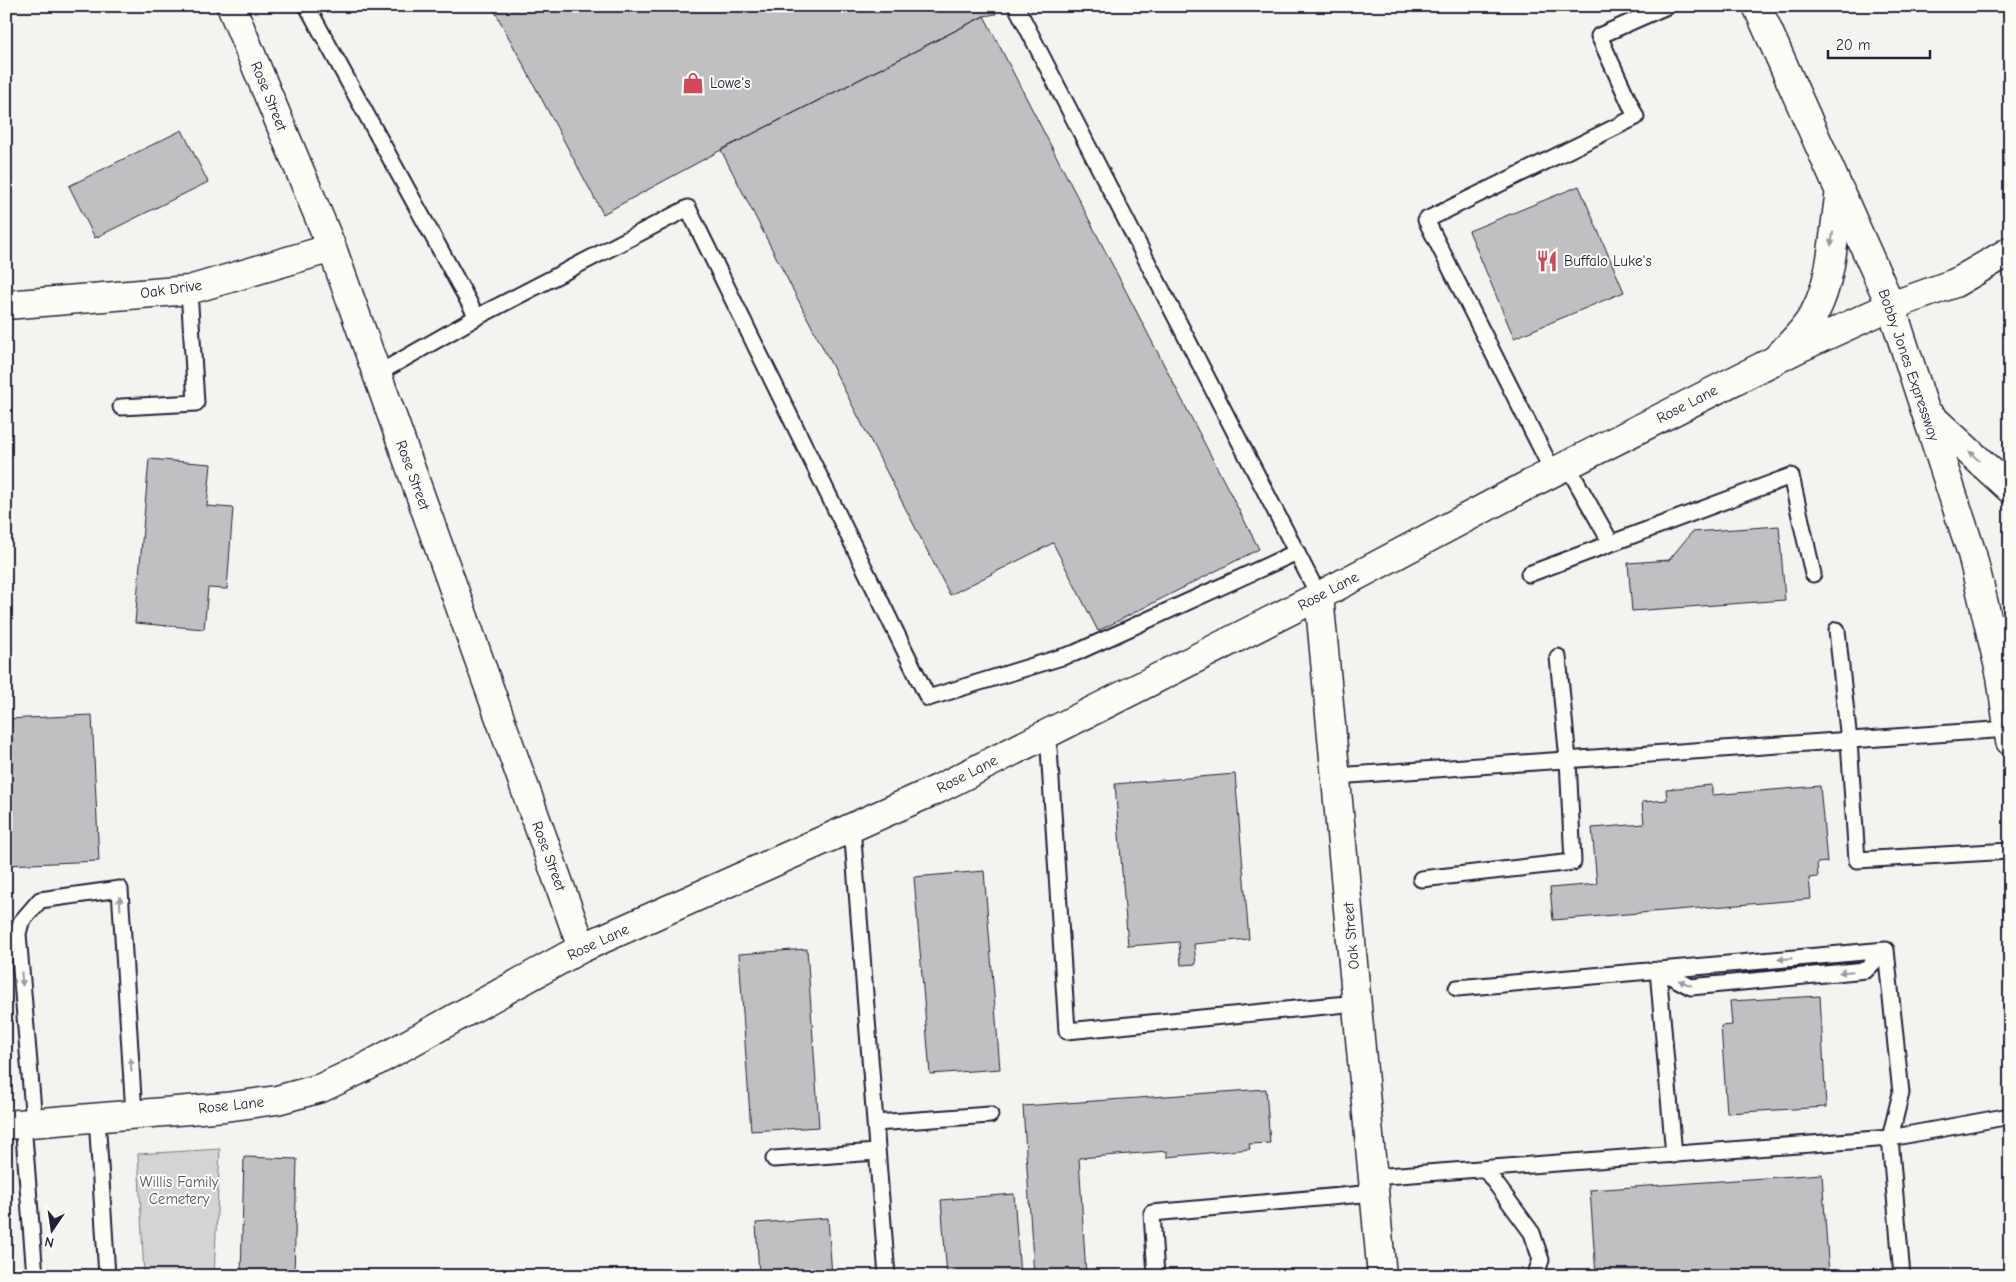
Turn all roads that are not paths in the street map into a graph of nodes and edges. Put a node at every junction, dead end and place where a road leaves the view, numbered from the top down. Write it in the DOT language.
graph roads {
  1 [pos="231,6"];
  2 [pos="307,6"];
  3 [pos="1016,6"];
  4 [pos="1667,6"];
  5 [pos="1757,6"];
  6 [pos="1840,191"];
  7 [pos="332,248"];
  8 [pos="2010,251"];
  9 [pos="189,290"];
  10 [pos="6,305"];
  11 [pos="1891,306"];
  12 [pos="476,317"];
  13 [pos="1774,360"];
  14 [pos="377,374"];
  15 [pos="121,408"];
  16 [pos="1925,411"];
  17 [pos="1560,469"];
  18 [pos="2010,488"];
  19 [pos="1611,543"];
  20 [pos="1297,552"];
  21 [pos="1529,574"];
  22 [pos="1813,574"];
  23 [pos="1320,596"];
  24 [pos="1837,630"];
  25 [pos="2010,648"];
  26 [pos="1558,657"];
  27 [pos="2001,676"];
  28 [pos="1048,733"];
  29 [pos="2009,735"];
  30 [pos="1849,741"];
  31 [pos="1568,760"];
  32 [pos="1336,776"];
  33 [pos="852,828"];
  34 [pos="2010,851"];
  35 [pos="1421,879"];
  36 [pos="582,948"];
  37 [pos="1658,970"];
  38 [pos="1457,988"];
  39 [pos="1357,1003"];
  40 [pos="134,1114"];
  41 [pos="990,1115"];
  42 [pos="2010,1116"];
  43 [pos="97,1117"];
  44 [pos="21,1123"];
  45 [pos="875,1123"];
  46 [pos="1890,1138"];
  47 [pos="877,1152"];
  48 [pos="1674,1155"];
  49 [pos="774,1159"];
  50 [pos="1486,1169"];
  51 [pos="1374,1185"];
  52 [pos="35,1276"];
  53 [pos="108,1276"];
  54 [pos="887,1276"];
  55 [pos="1156,1276"];
  56 [pos="1382,1276"];
  57 [pos="1535,1276"];
  58 [pos="1902,1276"];
  1 -- 7 [label="street, Rose Street"];
  2 -- 12 [label="lane"];
  3 -- 20 [label="lane"];
  4 -- 17 [label="lane"];
  5 -- 6 [label="street, Bobby Jones Expressway"];
  6 -- 11 [label="street, Bobby Jones Expressway"];
  6 -- 13 [label="street, one-way"];
  7 -- 9 [label="street, Oak Drive"];
  7 -- 14 [label="street, Rose Street"];
  8 -- 11 [label="street, Rose Lane"];
  9 -- 10 [label="street, Oak Drive"];
  9 -- 15 [label="lane"];
  11 -- 13 [label="street, Rose Lane"];
  11 -- 16 [label="street, Bobby Jones Expressway"];
  12 -- 14 [label="lane"];
  12 -- 20 [label="lane"];
  13 -- 17 [label="street, Rose Lane"];
  14 -- 36 [label="street, Rose Street"];
  18 -- 16 [label="street, one-way"];
  16 -- 27 [label="street, Bobby Jones Expressway"];
  17 -- 19 [label="lane"];
  17 -- 23 [label="street, Rose Lane"];
  19 -- 21 [label="lane"];
  19 -- 22 [label="lane"];
  20 -- 23 [label="lane"];
  23 -- 28 [label="street, Rose Lane"];
  23 -- 32 [label="street, Oak Street"];
  24 -- 30 [label="lane"];
  25 -- 27 [label="street"];
  26 -- 31 [label="lane"];
  27 -- 29 [label="street, Bobby Jones Expressway"];
  28 -- 33 [label="street, Rose Lane"];
  28 -- 39 [label="lane"];
  29 -- 30 [label="lane"];
  30 -- 31 [label="lane"];
  30 -- 34 [label="lane"];
  31 -- 32 [label="lane"];
  31 -- 35 [label="lane"];
  32 -- 39 [label="street, Oak Street"];
  33 -- 36 [label="street, Rose Lane"];
  33 -- 45 [label="lane"];
  36 -- 40 [label="street, Rose Lane"];
  37 -- 38 [label="lane"];
  46 -- 37 [label="lane, one-way"];
  37 -- 48 [label="lane"];
  39 -- 51 [label="street, Oak Street"];
  40 -- 43 [label="street, Rose Lane"];
  40 -- 44 [label="lane, one-way"];
  41 -- 45 [label="lane"];
  42 -- 46 [label="lane"];
  43 -- 44 [label="street, Rose Lane"];
  43 -- 53 [label="lane"];
  44 -- 52 [label="lane"];
  45 -- 47 [label="lane"];
  46 -- 48 [label="lane"];
  46 -- 58 [label="lane"];
  47 -- 49 [label="lane"];
  47 -- 54 [label="lane"];
  48 -- 50 [label="lane"];
  50 -- 51 [label="lane"];
  50 -- 57 [label="lane"];
  51 -- 55 [label="lane"];
  51 -- 56 [label="street, Oak Street"];
}
